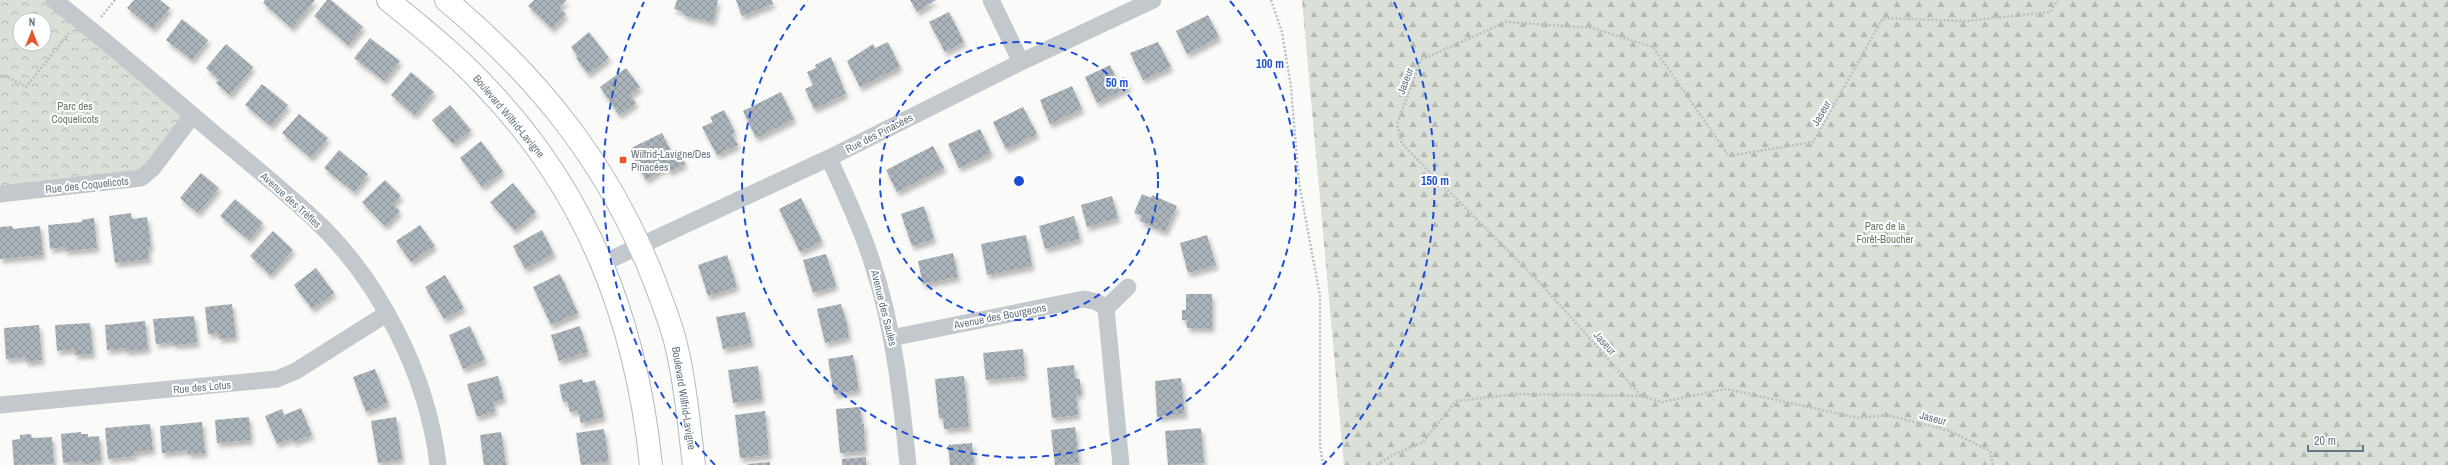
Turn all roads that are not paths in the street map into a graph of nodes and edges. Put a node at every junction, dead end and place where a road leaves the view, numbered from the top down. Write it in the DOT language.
graph roads {
  1 [pos="54,0"];
  2 [pos="388,0"];
  3 [pos="446,0"];
  4 [pos="991,0"];
  5 [pos="1153,0"];
  6 [pos="1021,62"];
  7 [pos="193,115"];
  8 [pos="829,158"];
  9 [pos="0,194"];
  10 [pos="640,246"];
  11 [pos="603,263"];
  12 [pos="1128,287"];
  13 [pos="1106,308"];
  14 [pos="386,314"];
  15 [pos="891,338"];
  16 [pos="0,405"];
  17 [pos="438,465"];
  18 [pos="651,465"];
  19 [pos="694,465"];
  20 [pos="908,465"];
  21 [pos="1121,465"];
  1 -- 7 [label="street, Avenue des Trèfles"];
  2 -- 11 [label="street, Boulevard Wilfrid-Lavigne"];
  3 -- 10 [label="street, Boulevard Wilfrid-Lavigne"];
  4 -- 6 [label="street"];
  5 -- 6 [label="street, Rue des Pinacées"];
  6 -- 8 [label="street, Rue des Pinacées"];
  7 -- 9 [label="street, Rue des Coquelicots"];
  7 -- 14 [label="street, Avenue des Trèfles"];
  8 -- 10 [label="street, Rue des Pinacées"];
  8 -- 15 [label="street, Avenue des Saules"];
  10 -- 11 [label="street, Rue des Pinacées"];
  10 -- 19 [label="street, Boulevard Wilfrid-Lavigne"];
  11 -- 18 [label="street, Boulevard Wilfrid-Lavigne"];
  12 -- 13 [label="street"];
  13 -- 15 [label="street, Avenue des Bourgeons"];
  13 -- 21 [label="street"];
  14 -- 16 [label="street, Rue des Lotus"];
  14 -- 17 [label="street, Avenue des Trèfles"];
  15 -- 20 [label="street, Avenue des Saules"];
}
